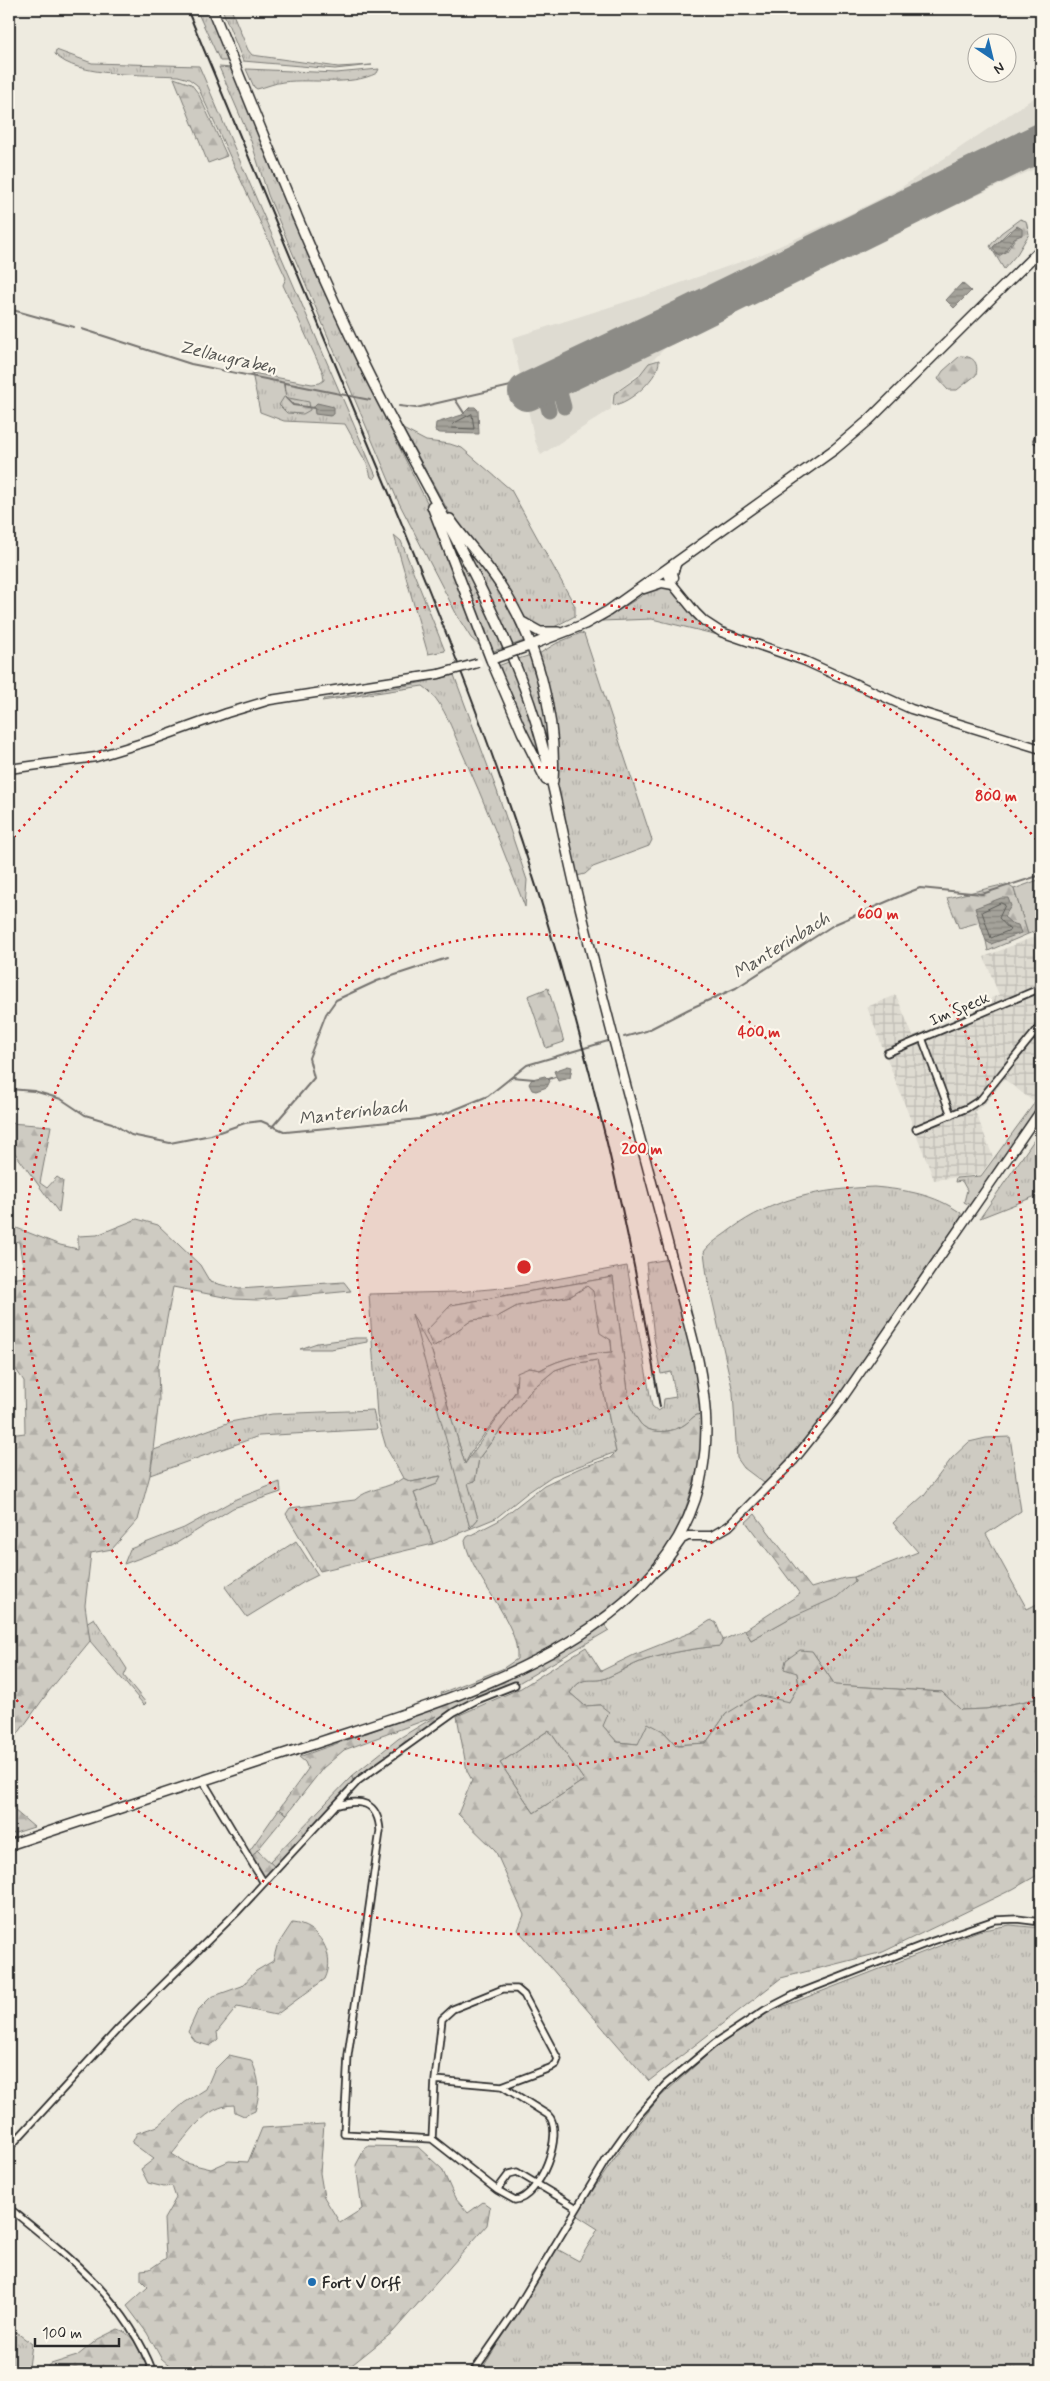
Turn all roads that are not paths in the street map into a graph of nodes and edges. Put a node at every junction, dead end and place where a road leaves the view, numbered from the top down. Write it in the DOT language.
graph roads {
  1 [pos="212,9"];
  2 [pos="1041,249"];
  3 [pos="410,455"];
  4 [pos="425,482"];
  5 [pos="678,562"];
  6 [pos="666,570"];
  7 [pos="673,581"];
  8 [pos="633,594"];
  9 [pos="522,622"];
  10 [pos="565,632"];
  11 [pos="529,646"];
  12 [pos="493,659"];
  13 [pos="1041,749"];
  14 [pos="9,769"];
  15 [pos="553,792"];
  16 [pos="555,801"];
  17 [pos="1041,988"];
  18 [pos="1041,1025"];
  19 [pos="922,1038"];
  20 [pos="887,1053"];
  21 [pos="1041,1110"];
  22 [pos="951,1115"];
  23 [pos="916,1129"];
  24 [pos="652,1573"];
  25 [pos="515,1685"];
  26 [pos="203,1781"];
  27 [pos="334,1806"];
  28 [pos="9,1846"];
  29 [pos="264,1883"];
  30 [pos="1041,1922"];
  31 [pos="435,2080"];
  32 [pos="502,2086"];
  33 [pos="432,2139"];
  34 [pos="9,2148"];
  35 [pos="535,2185"];
  36 [pos="497,2190"];
  37 [pos="9,2208"];
  38 [pos="577,2208"];
  39 [pos="153,2372"];
  40 [pos="473,2372"];
  1 -- 3 [label="main road"];
  2 -- 5 [label="main road"];
  3 -- 4 [label="main road"];
  3 -- 12 [label="main road"];
  4 -- 9 [label="main road"];
  4 -- 15 [label="main road"];
  5 -- 6 [label="main road"];
  5 -- 7 [label="street"];
  6 -- 7 [label="street"];
  6 -- 8 [label="main road"];
  7 -- 8 [label="street"];
  7 -- 13 [label="street"];
  8 -- 10 [label="main road"];
  9 -- 10 [label="main road"];
  9 -- 11 [label="main road"];
  10 -- 11 [label="main road"];
  11 -- 12 [label="main road, bridge"];
  11 -- 15 [label="main road"];
  12 -- 14 [label="street, bridge"];
  12 -- 16 [label="main road"];
  15 -- 16 [label="main road"];
  16 -- 24 [label="main road"];
  17 -- 19 [label="street, Im Speck"];
  18 -- 22 [label="street"];
  19 -- 20 [label="street, Im Speck"];
  19 -- 22 [label="street"];
  21 -- 24 [label="street"];
  22 -- 23 [label="street"];
  24 -- 26 [label="main road"];
  25 -- 27 [label="street"];
  26 -- 28 [label="main road"];
  26 -- 29 [label="street"];
  27 -- 29 [label="street"];
  27 -- 33 [label="street"];
  29 -- 34 [label="street"];
  30 -- 38 [label="street"];
  31 -- 32 [label="street"];
  31 -- 32 [label="street"];
  31 -- 33 [label="street"];
  32 -- 35 [label="street"];
  33 -- 36 [label="street"];
  35 -- 36 [label="street"];
  35 -- 36 [label="street"];
  35 -- 38 [label="street"];
  37 -- 39 [label="street"];
  38 -- 40 [label="street"];
}
